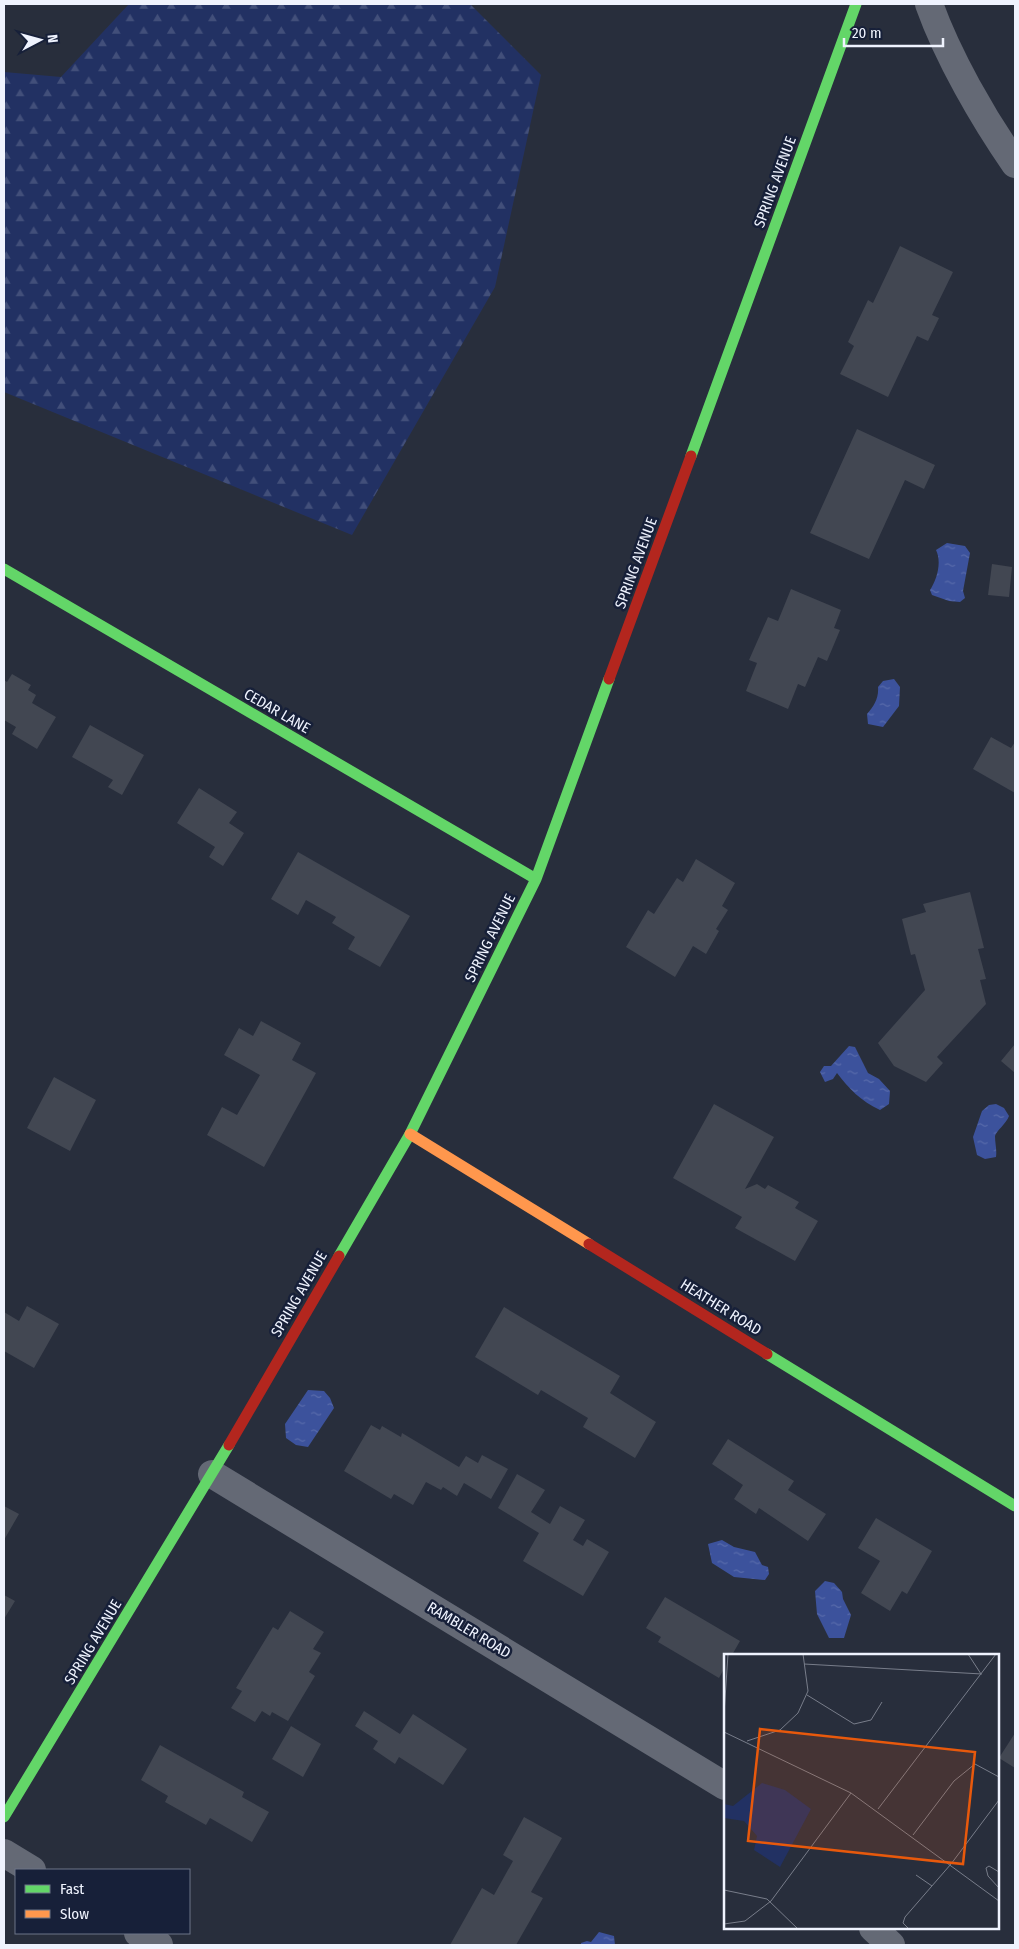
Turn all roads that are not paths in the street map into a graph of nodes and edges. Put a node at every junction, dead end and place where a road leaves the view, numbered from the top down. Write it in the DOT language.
graph roads {
  1 [pos="856,4"];
  2 [pos="929,4"];
  3 [pos="1015,164"];
  4 [pos="4,569"];
  5 [pos="536,879"];
  6 [pos="410,1134"];
  7 [pos="212,1474"];
  8 [pos="1015,1506"];
  9 [pos="724,1785"];
  10 [pos="4,1817"];
  11 [pos="4,1853"];
  12 [pos="30,1869"];
  13 [pos="874,1929"];
  14 [pos="140,1934"];
  15 [pos="159,1945"];
  16 [pos="890,1945"];
  1 -- 5 [label="street, SPRING AVENUE"];
  2 -- 3 [label="street"];
  4 -- 5 [label="street, CEDAR LANE"];
  5 -- 6 [label="street, SPRING AVENUE"];
  6 -- 7 [label="street, SPRING AVENUE"];
  6 -- 8 [label="street, HEATHER ROAD"];
  7 -- 9 [label="street, RAMBLER ROAD"];
  7 -- 10 [label="street, SPRING AVENUE"];
  11 -- 12 [label="street"];
  13 -- 16 [label="street"];
  14 -- 15 [label="street"];
}
